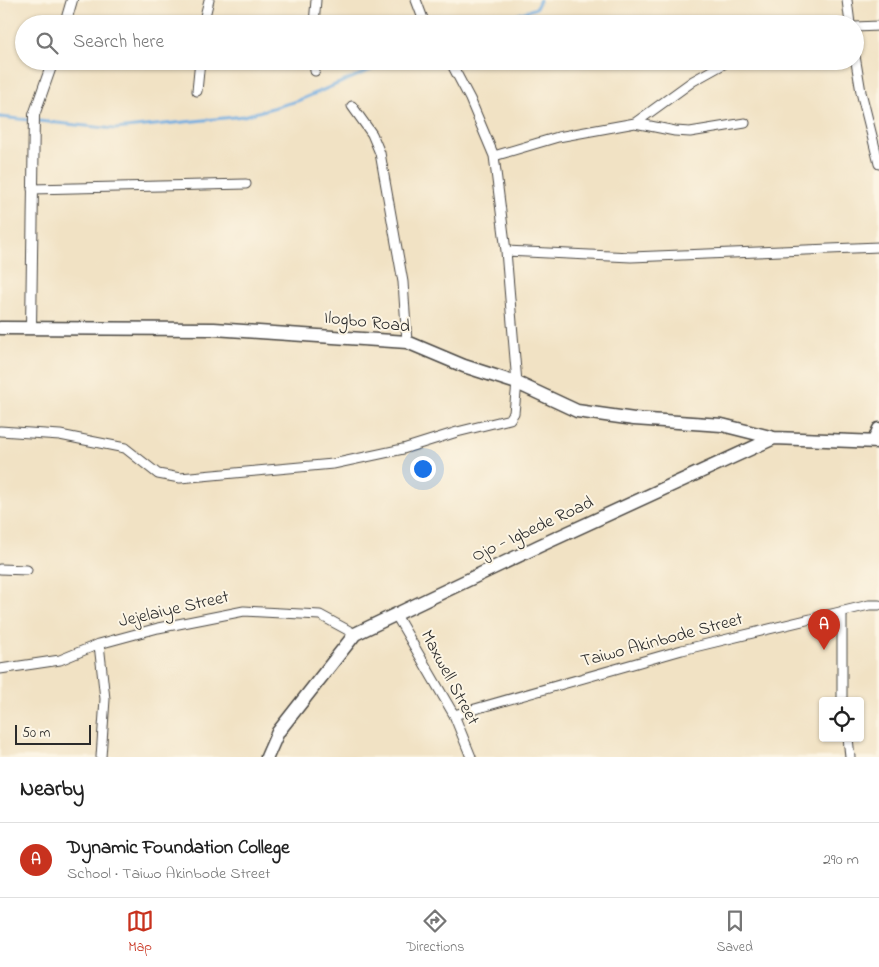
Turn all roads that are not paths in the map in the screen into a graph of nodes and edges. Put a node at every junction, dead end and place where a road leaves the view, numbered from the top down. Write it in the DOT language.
graph roads {
  1 [pos="72,0"];
  2 [pos="209,0"];
  3 [pos="316,0"];
  4 [pos="416,0"];
  5 [pos="848,0"];
  6 [pos="68,15"];
  7 [pos="205,15"];
  8 [pos="315,15"];
  9 [pos="422,15"];
  10 [pos="849,15"];
  11 [pos="879,26"];
  12 [pos="864,27"];
  13 [pos="50,70"];
  14 [pos="199,70"];
  15 [pos="455,70"];
  16 [pos="713,70"];
  17 [pos="857,70"];
  18 [pos="197,91"];
  19 [pos="352,106"];
  20 [pos="635,123"];
  21 [pos="745,124"];
  22 [pos="494,156"];
  23 [pos="879,164"];
  24 [pos="246,184"];
  25 [pos="32,189"];
  26 [pos="879,247"];
  27 [pos="506,251"];
  28 [pos="30,327"];
  29 [pos="0,328"];
  30 [pos="407,342"];
  31 [pos="517,384"];
  32 [pos="879,428"];
  33 [pos="0,431"];
  34 [pos="774,438"];
  35 [pos="877,442"];
  36 [pos="0,569"];
  37 [pos="27,570"];
  38 [pos="879,605"];
  39 [pos="842,611"];
  40 [pos="396,616"];
  41 [pos="355,634"];
  42 [pos="99,644"];
  43 [pos="0,669"];
  44 [pos="842,697"];
  45 [pos="454,715"];
  46 [pos="848,742"];
  47 [pos="101,757"];
  48 [pos="266,757"];
  49 [pos="472,757"];
  50 [pos="850,757"];
  1 -- 6 [label="street"];
  2 -- 7 [label="street"];
  3 -- 8 [label="street"];
  4 -- 9 [label="street"];
  5 -- 10 [label="street"];
  11 -- 12 [label="street"];
  13 -- 25 [label="street"];
  14 -- 18 [label="street"];
  15 -- 22 [label="street"];
  16 -- 20 [label="street"];
  17 -- 23 [label="street"];
  19 -- 30 [label="street"];
  20 -- 21 [label="street"];
  20 -- 22 [label="street"];
  22 -- 27 [label="street"];
  24 -- 25 [label="street"];
  25 -- 28 [label="street"];
  26 -- 27 [label="street"];
  27 -- 31 [label="street"];
  28 -- 29 [label="main road, Ilogbo Road"];
  28 -- 30 [label="main road, Ilogbo Road"];
  30 -- 31 [label="main road, Ilogbo Road"];
  31 -- 33 [label="street"];
  31 -- 34 [label="main road, Ilogbo Road"];
  32 -- 35 [label="main road"];
  34 -- 35 [label="main road, Ojo - Igbede Road"];
  34 -- 40 [label="main road, Ojo - Igbede Road"];
  36 -- 37 [label="street"];
  38 -- 39 [label="street, Taiwo Akinbode Street"];
  39 -- 44 [label="street"];
  39 -- 45 [label="street, Taiwo Akinbode Street"];
  40 -- 41 [label="main road, Ojo - Igbede Road"];
  40 -- 45 [label="street, Maxwell Street"];
  41 -- 42 [label="street, Jejelaiye Street"];
  41 -- 48 [label="main road, Ojo - Igbede Road"];
  42 -- 43 [label="street, Jejelaiye Street"];
  42 -- 47 [label="street"];
  45 -- 49 [label="street, Maxwell Street"];
  46 -- 50 [label="street"];
}
